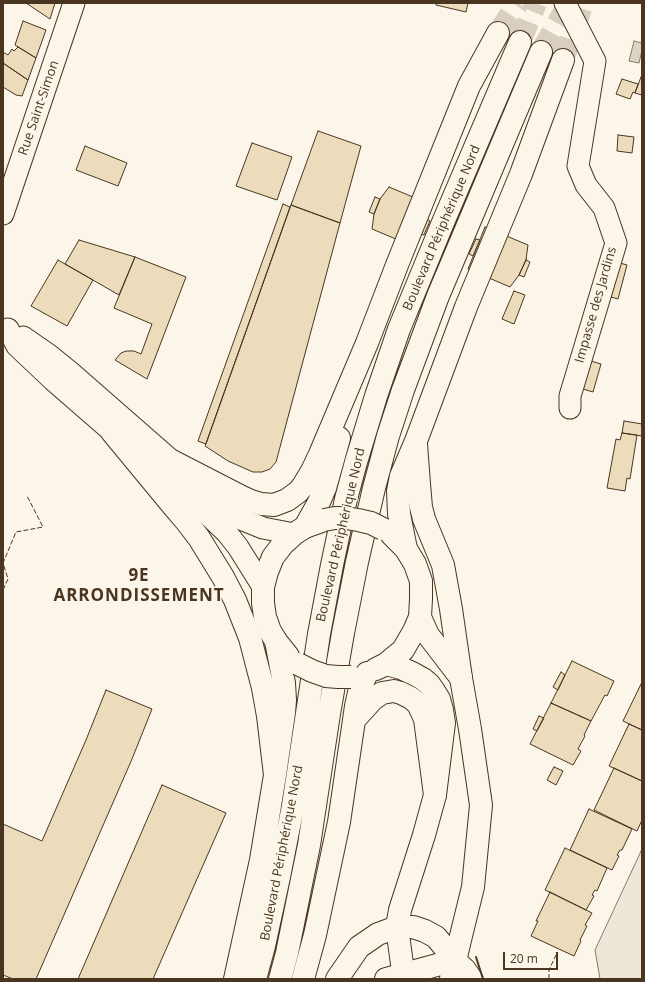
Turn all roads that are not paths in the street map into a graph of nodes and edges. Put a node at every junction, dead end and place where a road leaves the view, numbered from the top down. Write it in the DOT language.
graph roads {
  1 [pos="74,3"];
  2 [pos="565,3"];
  3 [pos="498,33"];
  4 [pos="520,42"];
  5 [pos="541,52"];
  6 [pos="563,60"];
  7 [pos="3,214"];
  8 [pos="6,327"];
  9 [pos="367,343"];
  10 [pos="570,408"];
  11 [pos="112,432"];
  12 [pos="416,441"];
  13 [pos="172,461"];
  14 [pos="308,527"];
  15 [pos="406,549"];
  16 [pos="264,587"];
  17 [pos="420,617"];
  18 [pos="276,640"];
  19 [pos="368,671"];
  20 [pos="461,678"];
  21 [pos="354,720"];
  22 [pos="275,776"];
  23 [pos="435,795"];
  24 [pos="397,927"];
  25 [pos="453,969"];
  26 [pos="398,977"];
  27 [pos="235,979"];
  28 [pos="255,979"];
  29 [pos="280,979"];
  30 [pos="303,979"];
  31 [pos="337,979"];
  32 [pos="472,979"];
  1 -- 7 [label="street, Rue Saint-Simon"];
  2 -- 10 [label="street, Impasse des Jardins"];
  3 -- 9 [label="main road"];
  4 -- 28 [label="main road, Boulevard Périphérique Nord"];
  5 -- 29 [label="main road, Boulevard Périphérique Nord"];
  6 -- 12 [label="main road"];
  8 -- 11 [label="street"];
  8 -- 13 [label="street"];
  9 -- 13 [label="main road"];
  9 -- 14 [label="main road"];
  11 -- 16 [label="street"];
  11 -- 22 [label="main road"];
  12 -- 15 [label="main road"];
  12 -- 20 [label="main road"];
  13 -- 14 [label="street"];
  14 -- 15 [label="main road, bridge"];
  14 -- 16 [label="main road"];
  15 -- 17 [label="main road"];
  16 -- 18 [label="main road"];
  17 -- 19 [label="main road"];
  17 -- 20 [label="main road"];
  18 -- 19 [label="main road, bridge"];
  18 -- 22 [label="main road"];
  19 -- 21 [label="main road"];
  19 -- 23 [label="main road"];
  20 -- 25 [label="main road"];
  21 -- 23 [label="main road"];
  21 -- 30 [label="main road"];
  22 -- 27 [label="main road"];
  23 -- 24 [label="main road"];
  24 -- 25 [label="main road"];
  24 -- 26 [label="main road"];
  24 -- 31 [label="main road"];
  25 -- 26 [label="main road"];
  25 -- 32 [label="street"];
}
